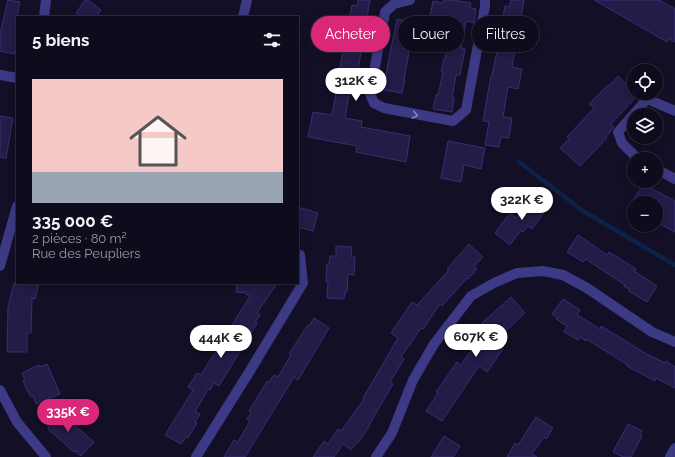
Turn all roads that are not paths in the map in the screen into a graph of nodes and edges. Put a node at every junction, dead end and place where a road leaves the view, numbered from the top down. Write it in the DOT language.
graph roads {
  1 [pos="46,0"];
  2 [pos="247,0"];
  3 [pos="410,0"];
  4 [pos="485,0"];
  5 [pos="44,16"];
  6 [pos="243,16"];
  7 [pos="0,75"];
  8 [pos="16,78"];
  9 [pos="675,111"];
  10 [pos="631,152"];
  11 [pos="663,173"];
  12 [pos="675,179"];
  13 [pos="16,210"];
  14 [pos="299,255"];
  15 [pos="0,266"];
  16 [pos="675,342"];
  17 [pos="0,390"];
  18 [pos="675,448"];
  19 [pos="46,457"];
  20 [pos="196,457"];
  21 [pos="376,457"];
  22 [pos="670,457"];
  1 -- 5 [label="street"];
  2 -- 6 [label="street"];
  3 -- 4 [label="street, one-way"];
  7 -- 8 [label="street"];
  9 -- 10 [label="street"];
  11 -- 12 [label="street"];
  13 -- 15 [label="street"];
  14 -- 20 [label="street"];
  16 -- 21 [label="street"];
  17 -- 19 [label="street"];
  18 -- 22 [label="street"];
}
